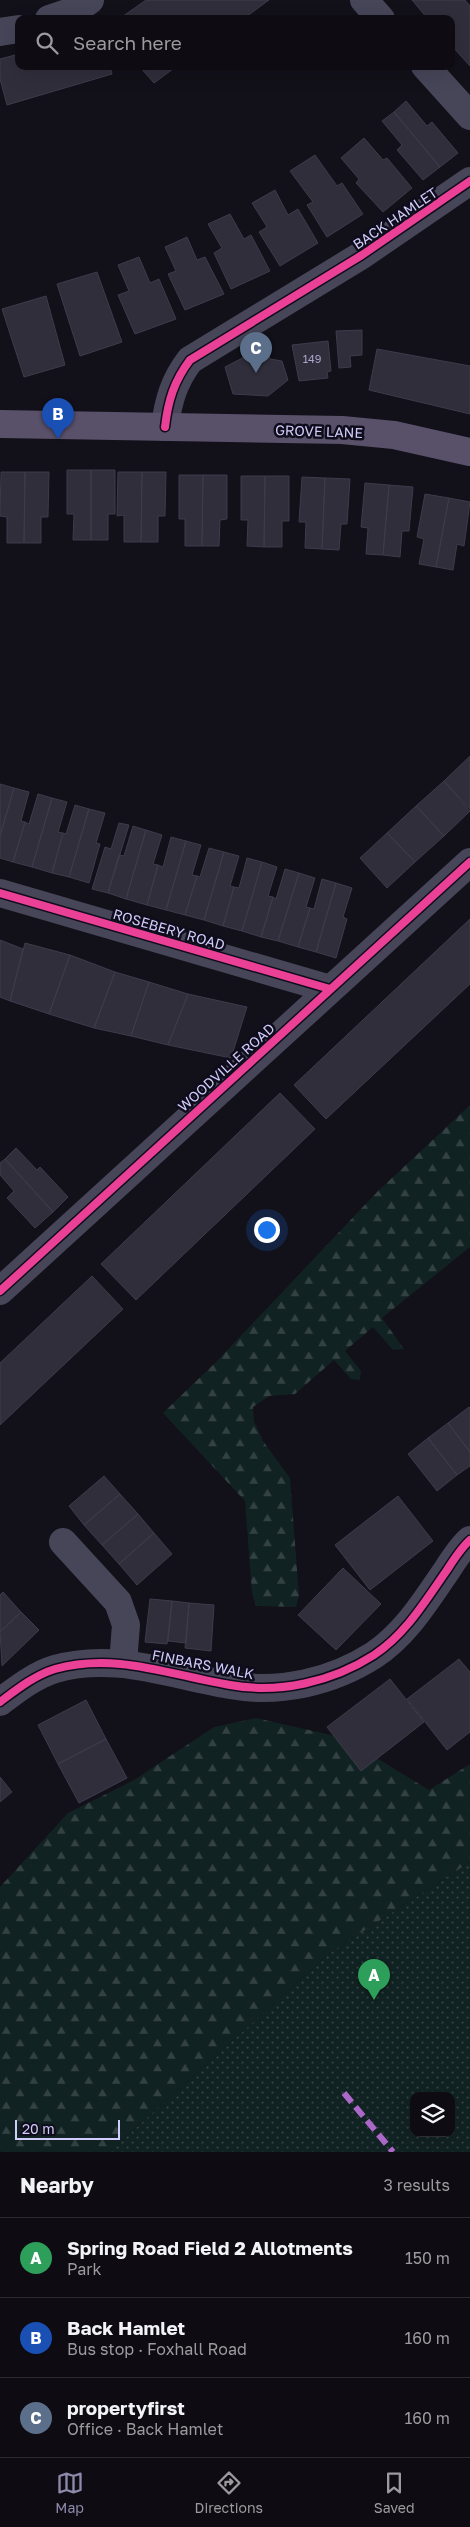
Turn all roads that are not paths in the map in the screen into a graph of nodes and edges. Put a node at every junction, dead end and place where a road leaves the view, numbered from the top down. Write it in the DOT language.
graph roads {
  1 [pos="90,0"];
  2 [pos="364,0"];
  3 [pos="61,15"];
  4 [pos="377,15"];
  5 [pos="15,30"];
  6 [pos="0,32"];
  7 [pos="428,70"];
  8 [pos="470,116"];
  9 [pos="470,181"];
  10 [pos="0,424"];
  11 [pos="165,427"];
  12 [pos="470,452"];
  13 [pos="470,862"];
  14 [pos="0,893"];
  15 [pos="330,989"];
  16 [pos="0,1291"];
  17 [pos="470,1540"];
  18 [pos="62,1542"];
  19 [pos="123,1663"];
  20 [pos="0,1702"];
  1 -- 3 [label="street"];
  2 -- 4 [label="street"];
  5 -- 6 [label="street"];
  7 -- 8 [label="street"];
  9 -- 11 [label="street, BACK HAMLET"];
  10 -- 11 [label="main road, GROVE LANE"];
  11 -- 12 [label="main road, GROVE LANE"];
  13 -- 15 [label="street, WOODVILLE ROAD"];
  14 -- 15 [label="street, ROSEBERY ROAD"];
  15 -- 16 [label="street, WOODVILLE ROAD"];
  17 -- 19 [label="street, FINBARS WALK"];
  18 -- 19 [label="street"];
  19 -- 20 [label="street, FINBARS WALK"];
}
